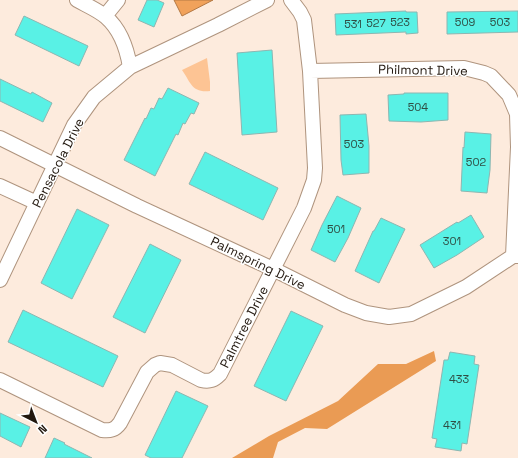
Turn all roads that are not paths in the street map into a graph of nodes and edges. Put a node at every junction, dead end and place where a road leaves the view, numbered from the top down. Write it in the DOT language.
graph roads {
  1 [pos="77,0"];
  2 [pos="118,0"];
  3 [pos="267,0"];
  4 [pos="291,0"];
  5 [pos="105,16"];
  6 [pos="130,67"];
  7 [pos="310,71"];
  8 [pos="0,138"];
  9 [pos="55,166"];
  10 [pos="0,186"];
  11 [pos="37,203"];
  12 [pos="516,256"];
  13 [pos="273,268"];
  14 [pos="0,280"];
  15 [pos="0,380"];
  1 -- 5 [label="street"];
  2 -- 5 [label="street"];
  3 -- 6 [label="street, Pensacola Drive"];
  4 -- 7 [label="street, Palmtree Drive"];
  5 -- 6 [label="street"];
  6 -- 9 [label="street, Pensacola Drive"];
  7 -- 12 [label="street, Philmont Drive"];
  7 -- 13 [label="street, Palmtree Drive"];
  8 -- 9 [label="street, Palmspring Drive"];
  9 -- 11 [label="street, Pensacola Drive"];
  9 -- 13 [label="street, Palmspring Drive"];
  10 -- 11 [label="street"];
  11 -- 14 [label="street, Pensacola Drive"];
  12 -- 13 [label="street, Palmspring Drive"];
  13 -- 15 [label="street, Palmtree Drive"];
}
